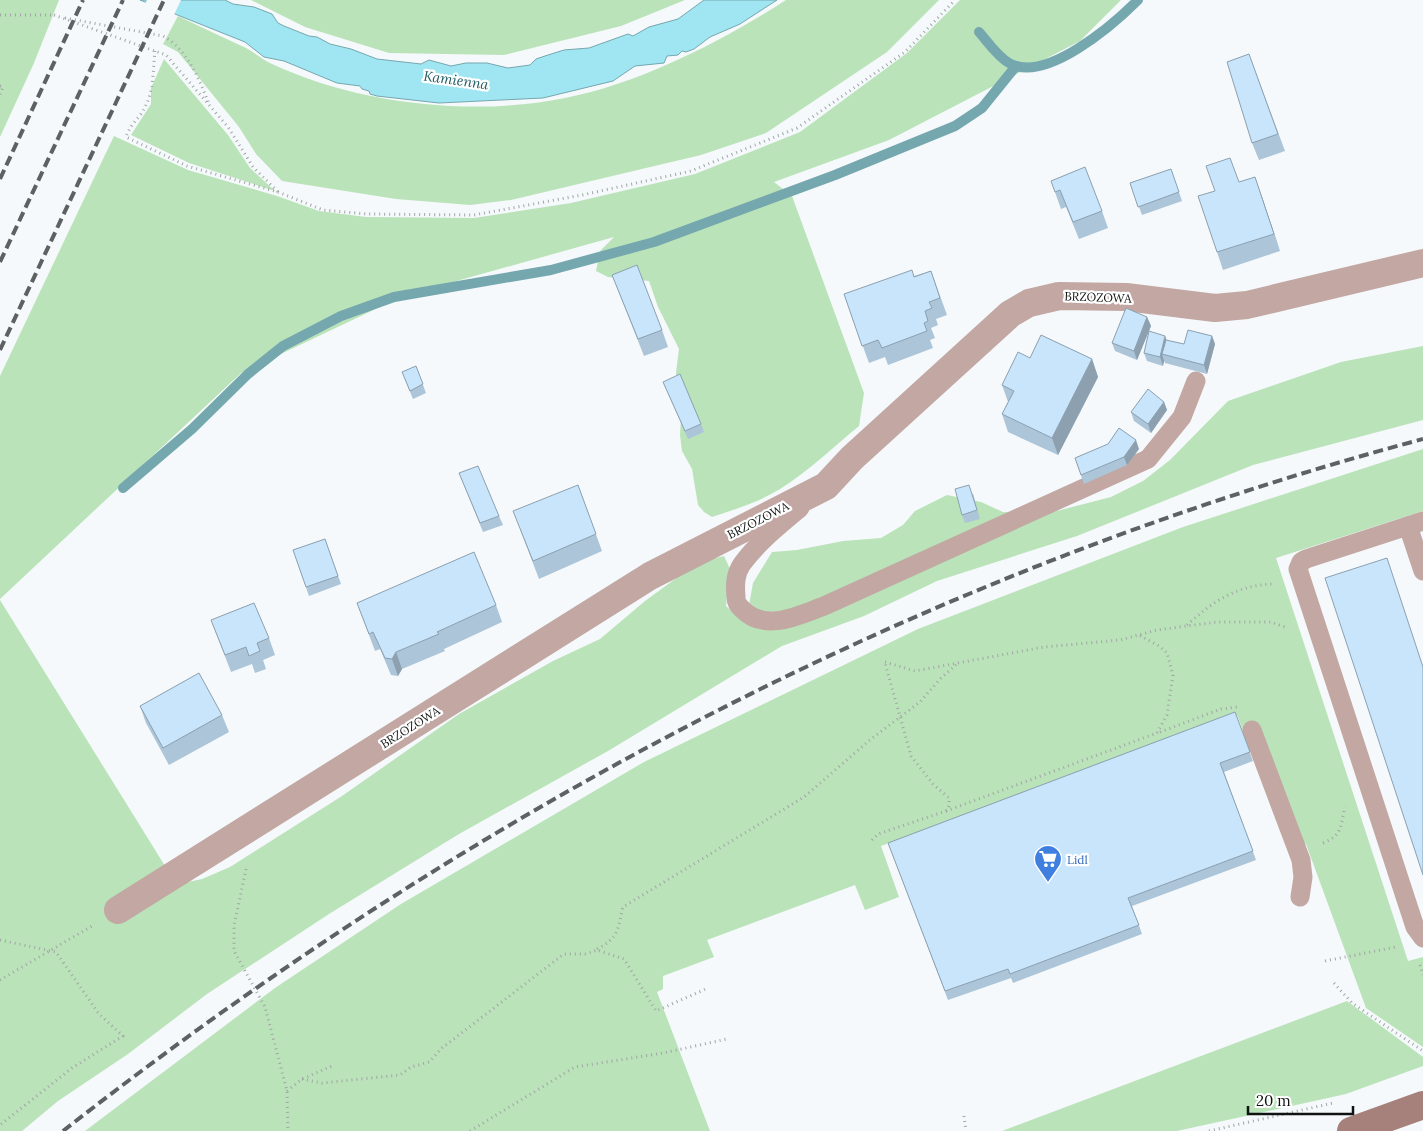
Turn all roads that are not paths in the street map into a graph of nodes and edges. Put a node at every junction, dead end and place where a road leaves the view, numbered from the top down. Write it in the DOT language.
graph roads {
  1 [pos="1423,263"];
  2 [pos="1196,381"];
  3 [pos="826,486"];
  4 [pos="1415,524"];
  5 [pos="1423,571"];
  6 [pos="1252,730"];
  7 [pos="1300,897"];
  8 [pos="118,910"];
  9 [pos="1423,938"];
  10 [pos="1423,1105"];
  11 [pos="1351,1131"];
  1 -- 3 [label="street, BRZOZOWA"];
  2 -- 3 [label="lane"];
  3 -- 8 [label="street, BRZOZOWA"];
  4 -- 5 [label="lane"];
  4 -- 9 [label="lane"];
  6 -- 7 [label="lane"];
  10 -- 11 [label="street"];
}
